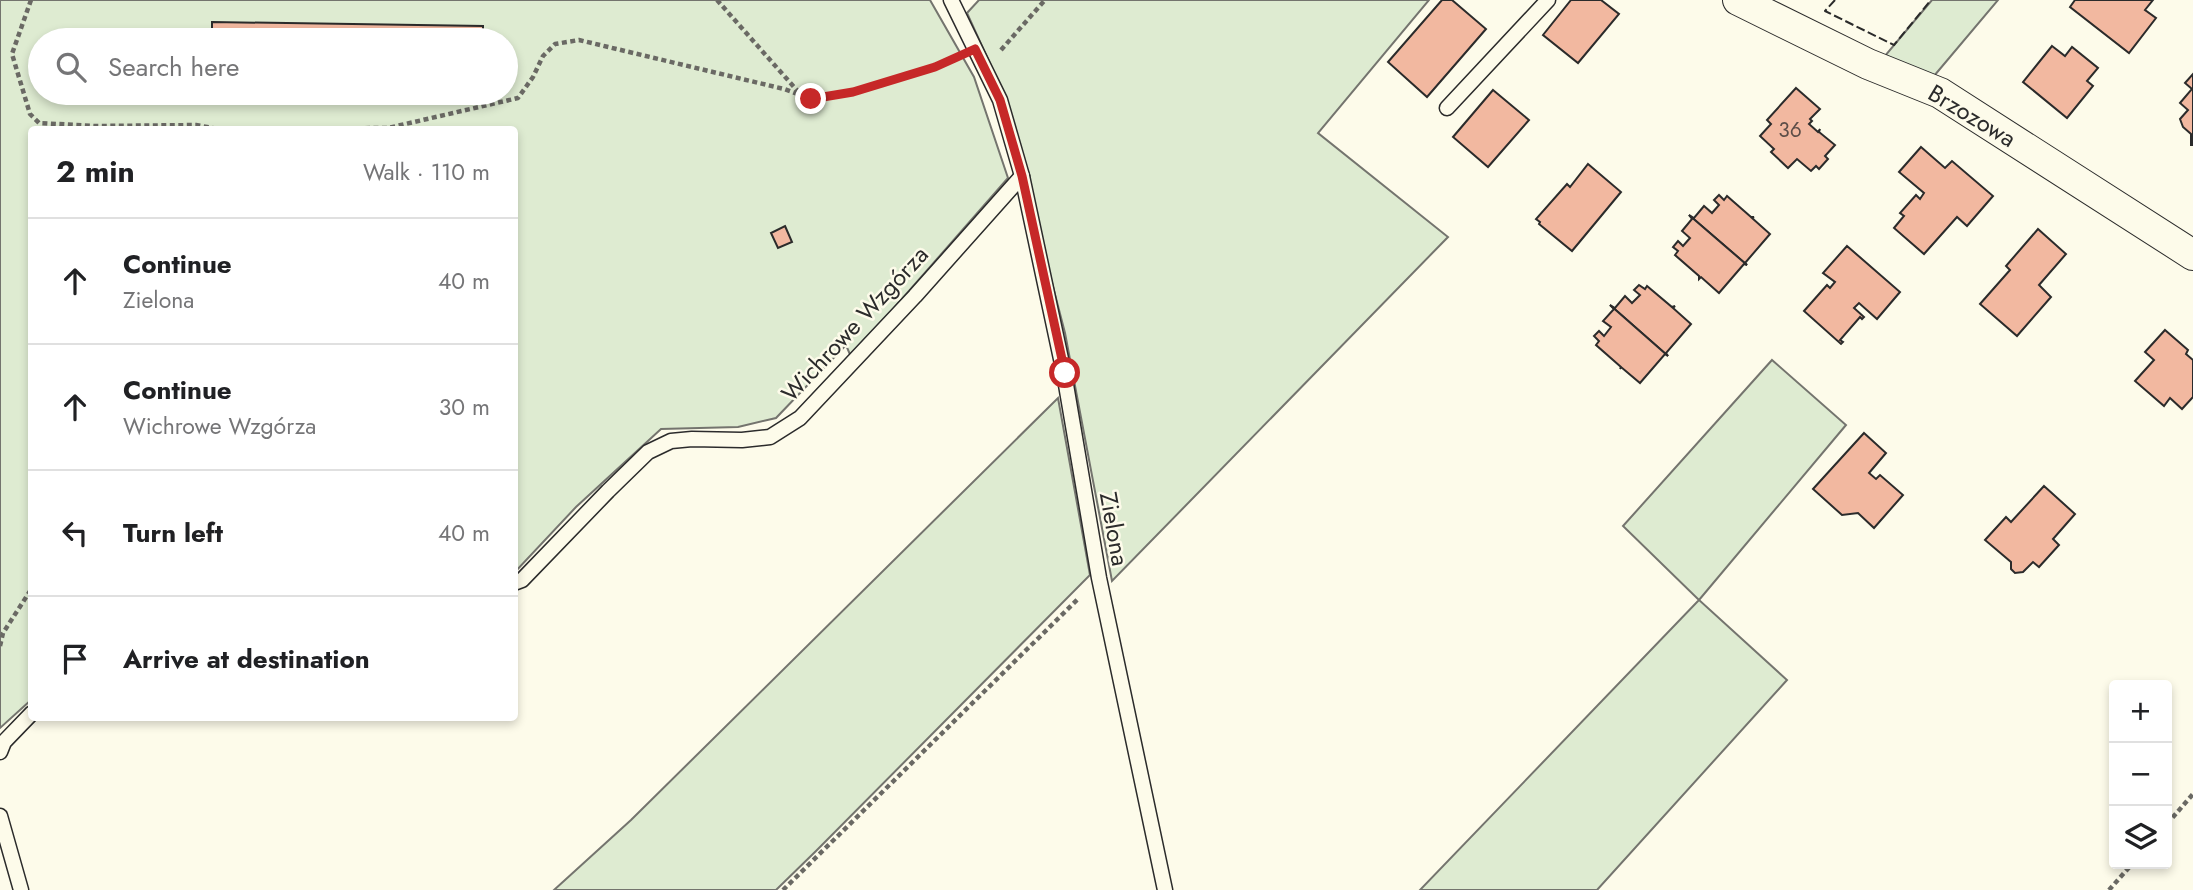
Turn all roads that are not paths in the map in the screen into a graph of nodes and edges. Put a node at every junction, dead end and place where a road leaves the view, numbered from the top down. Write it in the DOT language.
graph roads {
  1 [pos="951,0"];
  2 [pos="1548,0"];
  3 [pos="1738,0"];
  4 [pos="1447,108"];
  5 [pos="1022,176"];
  6 [pos="2193,255"];
  7 [pos="518,582"];
  8 [pos="28,717"];
  9 [pos="0,752"];
  10 [pos="0,816"];
  11 [pos="21,890"];
  12 [pos="1165,890"];
  1 -- 5 [label="lane"];
  2 -- 4 [label="lane"];
  3 -- 6 [label="street, Brzozowa"];
  5 -- 7 [label="lane, Wichrowe Wzgórza"];
  5 -- 12 [label="lane, Zielona"];
  8 -- 9 [label="lane"];
  10 -- 11 [label="lane"];
}
